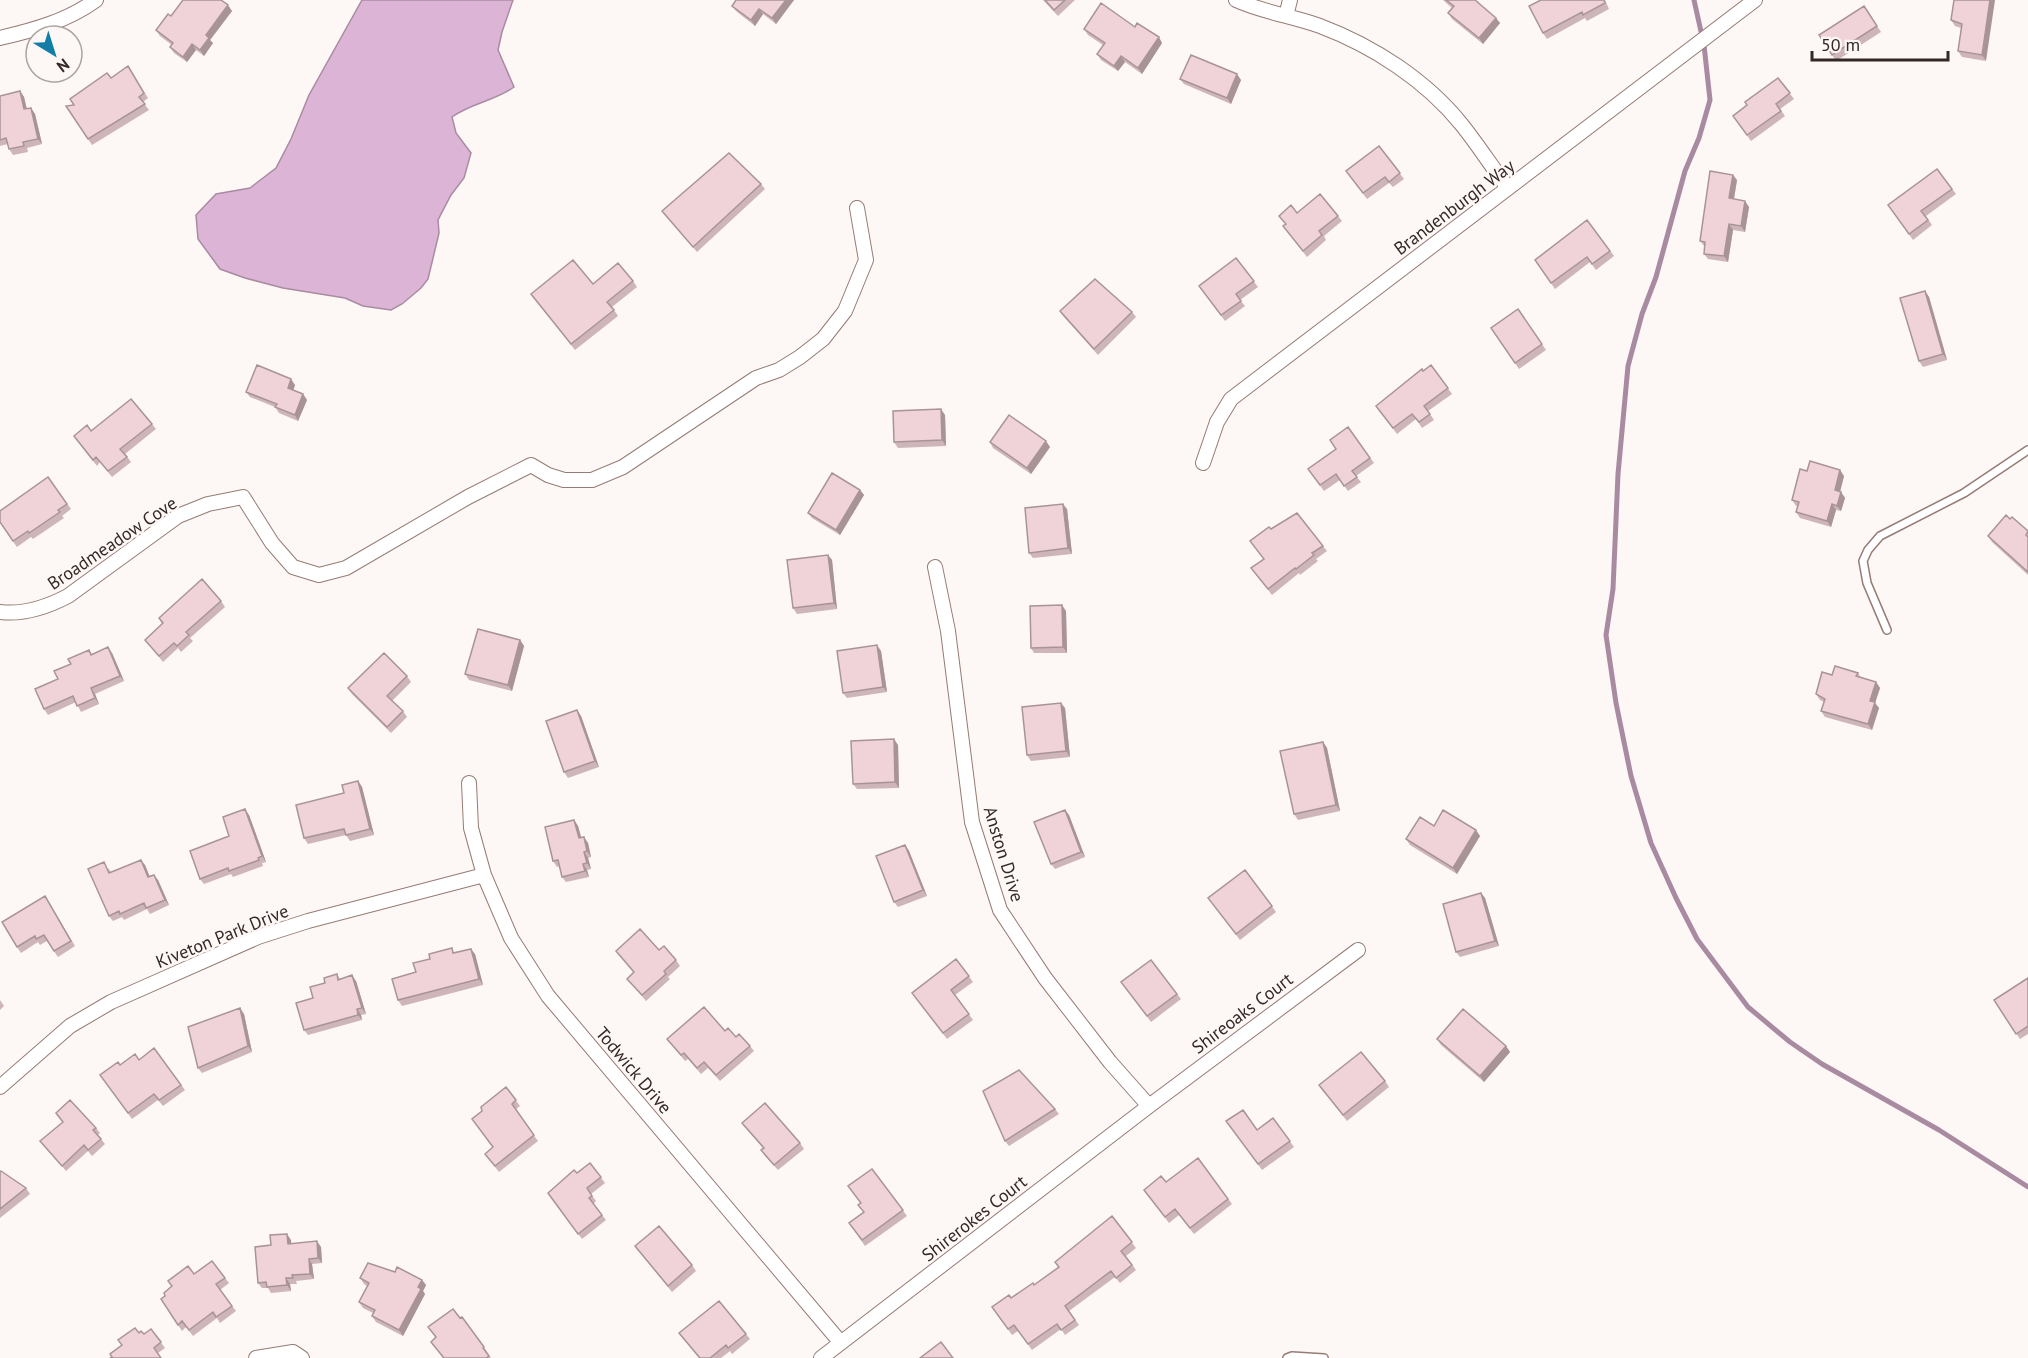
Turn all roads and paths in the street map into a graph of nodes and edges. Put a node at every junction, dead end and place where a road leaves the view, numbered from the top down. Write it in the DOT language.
graph roads {
  1 [pos="96,0"];
  2 [pos="1236,0"];
  3 [pos="1290,0"];
  4 [pos="1755,0"];
  5 [pos="1286,16"];
  6 [pos="0,38"];
  7 [pos="1508,188"];
  8 [pos="856,208"];
  9 [pos="2028,450"];
  10 [pos="1203,463"];
  11 [pos="935,567"];
  12 [pos="0,612"];
  13 [pos="1887,630"];
  14 [pos="470,783"];
  15 [pos="484,875"];
  16 [pos="1358,950"];
  17 [pos="0,1087"];
  18 [pos="1149,1106"];
  19 [pos="841,1343"];
  20 [pos="256,1358"];
  21 [pos="302,1358"];
  22 [pos="821,1358"];
  23 [pos="1287,1358"];
  24 [pos="1324,1358"];
  1 -- 6 [label="street"];
  2 -- 5 [label="street"];
  3 -- 5 [label="street"];
  4 -- 7 [label="street, Brandenburgh Way"];
  5 -- 7 [label="street"];
  7 -- 10 [label="street, Brandenburgh Way"];
  8 -- 12 [label="street, Broadmeadow Cove"];
  9 -- 13 [label="lane"];
  11 -- 18 [label="street, Anston Drive"];
  14 -- 15 [label="street, Todwick Drive"];
  15 -- 17 [label="street, Kiveton Park Drive"];
  15 -- 19 [label="street, Todwick Drive"];
  16 -- 18 [label="street, Shireoaks Court"];
  18 -- 19 [label="street, Shirerokes Court"];
  19 -- 22 [label="street, Shirerokes Court"];
  20 -- 21 [label="street"];
  23 -- 24 [label="lane"];
}
